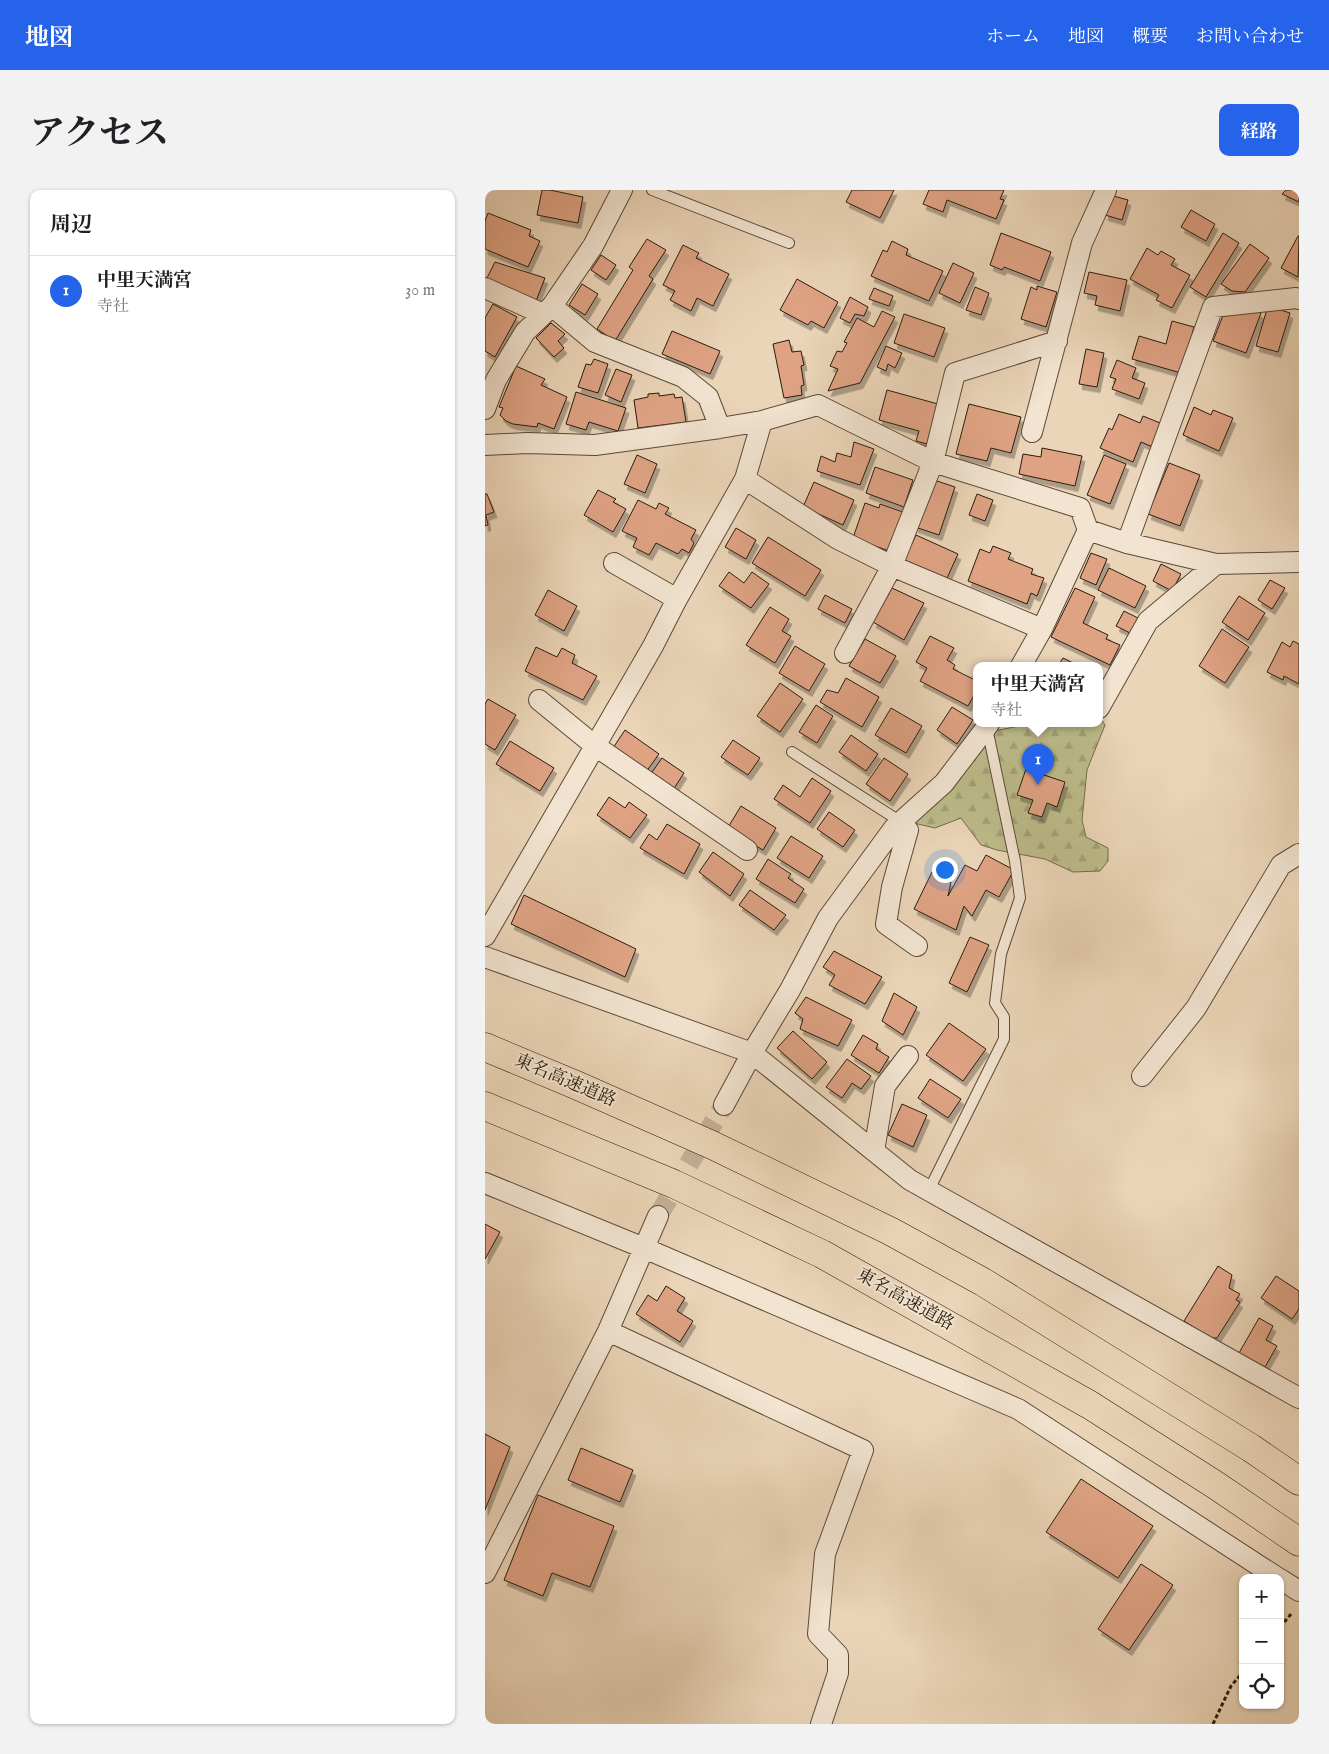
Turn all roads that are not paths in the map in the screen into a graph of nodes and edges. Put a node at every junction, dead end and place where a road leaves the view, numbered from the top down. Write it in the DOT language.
graph roads {
  1 [pos="622,190"];
  2 [pos="652,190"];
  3 [pos="1106,190"];
  4 [pos="789,243"];
  5 [pos="485,288"];
  6 [pos="1299,299"];
  7 [pos="548,310"];
  8 [pos="1057,341"];
  9 [pos="485,409"];
  10 [pos="762,421"];
  11 [pos="720,428"];
  12 [pos="1032,432"];
  13 [pos="485,445"];
  14 [pos="933,462"];
  15 [pos="745,480"];
  16 [pos="1088,530"];
  17 [pos="1127,543"];
  18 [pos="1299,562"];
  19 [pos="614,563"];
  20 [pos="1216,564"];
  21 [pos="892,566"];
  22 [pos="677,599"];
  23 [pos="1042,629"];
  24 [pos="845,654"];
  25 [pos="1023,662"];
  26 [pos="539,700"];
  27 [pos="1103,701"];
  28 [pos="991,727"];
  29 [pos="993,727"];
  30 [pos="594,745"];
  31 [pos="792,752"];
  32 [pos="901,822"];
  33 [pos="747,850"];
  34 [pos="1299,854"];
  35 [pos="485,936"];
  36 [pos="917,946"];
  37 [pos="485,957"];
  38 [pos="485,1047"];
  39 [pos="752,1053"];
  40 [pos="908,1056"];
  41 [pos="1141,1076"];
  42 [pos="724,1105"];
  43 [pos="485,1106"];
  44 [pos="874,1151"];
  45 [pos="485,1183"];
  46 [pos="929,1190"];
  47 [pos="658,1216"];
  48 [pos="644,1248"];
  49 [pos="608,1331"];
  50 [pos="1299,1398"];
  51 [pos="1299,1481"];
  52 [pos="1299,1542"];
  53 [pos="485,1572"];
  54 [pos="1273,1574"];
  55 [pos="1284,1581"];
  56 [pos="1299,1591"];
  57 [pos="821,1724"];
  1 -- 7 [label="street"];
  2 -- 4 [label="lane"];
  3 -- 8 [label="street"];
  5 -- 7 [label="street"];
  6 -- 17 [label="street"];
  7 -- 9 [label="street"];
  7 -- 11 [label="street"];
  8 -- 12 [label="street"];
  8 -- 14 [label="street"];
  10 -- 11 [label="street"];
  10 -- 14 [label="street"];
  10 -- 15 [label="street"];
  11 -- 13 [label="street"];
  14 -- 16 [label="street"];
  14 -- 21 [label="street"];
  15 -- 21 [label="street"];
  15 -- 22 [label="street"];
  16 -- 17 [label="street"];
  16 -- 23 [label="street"];
  17 -- 20 [label="street"];
  18 -- 20 [label="street"];
  19 -- 22 [label="street"];
  20 -- 27 [label="street"];
  21 -- 23 [label="street"];
  21 -- 24 [label="street"];
  22 -- 30 [label="street"];
  23 -- 25 [label="street"];
  26 -- 30 [label="street"];
  28 -- 32 [label="street"];
  29 -- 46 [label="lane"];
  30 -- 33 [label="street"];
  30 -- 35 [label="street"];
  31 -- 32 [label="lane"];
  32 -- 36 [label="street"];
  32 -- 39 [label="street"];
  34 -- 41 [label="street"];
  37 -- 39 [label="street"];
  38 -- 51 [label="highway, 東名高速道路"];
  39 -- 42 [label="street"];
  39 -- 44 [label="street"];
  40 -- 44 [label="street"];
  43 -- 52 [label="highway, 東名高速道路"];
  44 -- 46 [label="street"];
  45 -- 48 [label="street"];
  46 -- 50 [label="street"];
  47 -- 48 [label="street"];
  48 -- 49 [label="street"];
  48 -- 54 [label="street"];
  49 -- 53 [label="street"];
  49 -- 57 [label="street"];
  55 -- 56 [label="street"];
}
